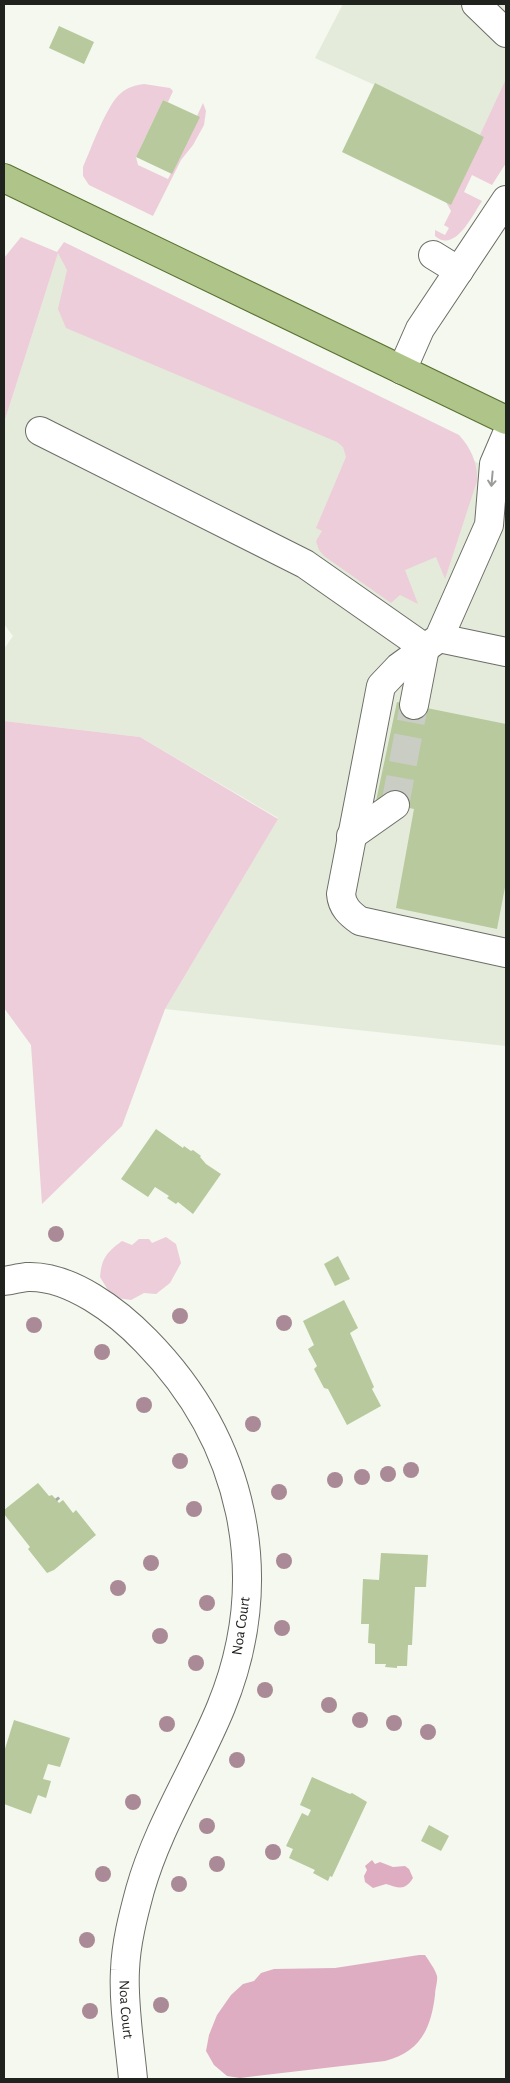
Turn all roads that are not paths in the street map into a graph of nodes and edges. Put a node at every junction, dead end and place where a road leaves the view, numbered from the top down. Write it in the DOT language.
graph roads {
  1 [pos="476,4"];
  2 [pos="506,33"];
  3 [pos="4,178"];
  4 [pos="506,200"];
  5 [pos="433,255"];
  6 [pos="459,271"];
  7 [pos="402,370"];
  8 [pos="506,420"];
  9 [pos="40,431"];
  10 [pos="506,436"];
  11 [pos="497,518"];
  12 [pos="432,643"];
  13 [pos="506,652"];
  14 [pos="414,705"];
  15 [pos="395,805"];
  16 [pos="352,836"];
  17 [pos="506,953"];
  18 [pos="4,1282"];
  19 [pos="133,2079"];
  1 -- 2 [label="street"];
  3 -- 7 [label="main road"];
  4 -- 6 [label="street"];
  5 -- 6 [label="street"];
  6 -- 7 [label="street"];
  7 -- 8 [label="main road"];
  9 -- 12 [label="street"];
  10 -- 11 [label="street, one-way"];
  11 -- 12 [label="street"];
  12 -- 13 [label="street"];
  12 -- 14 [label="street"];
  12 -- 16 [label="street"];
  15 -- 16 [label="street"];
  16 -- 17 [label="street"];
  18 -- 19 [label="street, Noa Court"];
}
